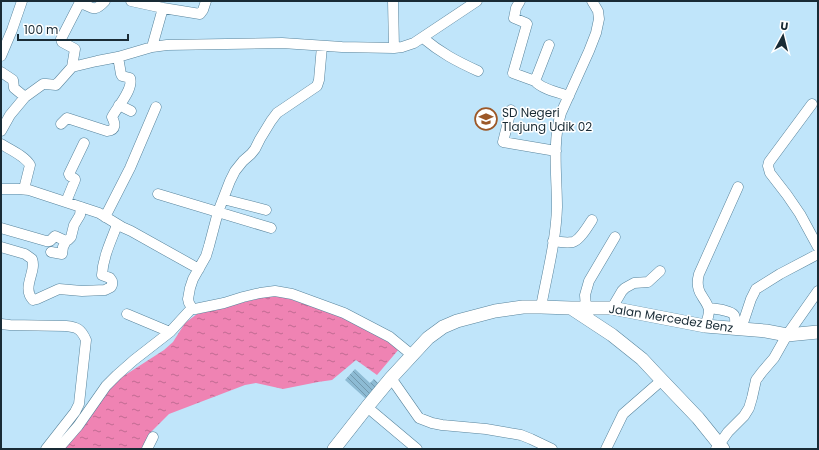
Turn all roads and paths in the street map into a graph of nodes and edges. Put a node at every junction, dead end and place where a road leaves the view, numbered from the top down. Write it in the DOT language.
graph roads {
  1 [pos="22,1"];
  2 [pos="105,1"];
  3 [pos="131,1"];
  4 [pos="206,1"];
  5 [pos="393,1"];
  6 [pos="477,1"];
  7 [pos="520,1"];
  8 [pos="592,1"];
  9 [pos="163,8"];
  10 [pos="423,38"];
  11 [pos="549,45"];
  12 [pos="322,46"];
  13 [pos="152,47"];
  14 [pos="394,48"];
  15 [pos="1,56"];
  16 [pos="118,57"];
  17 [pos="72,67"];
  18 [pos="478,71"];
  19 [pos="1,72"];
  20 [pos="534,82"];
  21 [pos="570,96"];
  22 [pos="25,97"];
  23 [pos="812,104"];
  24 [pos="119,105"];
  25 [pos="156,107"];
  26 [pos="511,110"];
  27 [pos="131,111"];
  28 [pos="61,124"];
  29 [pos="1,131"];
  30 [pos="84,143"];
  31 [pos="1,144"];
  32 [pos="556,151"];
  33 [pos="738,187"];
  34 [pos="1,189"];
  35 [pos="24,189"];
  36 [pos="158,194"];
  37 [pos="223,199"];
  38 [pos="66,202"];
  39 [pos="81,207"];
  40 [pos="266,210"];
  41 [pos="218,212"];
  42 [pos="105,216"];
  43 [pos="592,220"];
  44 [pos="117,225"];
  45 [pos="1,228"];
  46 [pos="271,228"];
  47 [pos="615,237"];
  48 [pos="66,241"];
  49 [pos="553,241"];
  50 [pos="1,247"];
  51 [pos="818,247"];
  52 [pos="51,252"];
  53 [pos="818,254"];
  54 [pos="199,269"];
  55 [pos="660,271"];
  56 [pos="818,291"];
  57 [pos="541,307"];
  58 [pos="192,308"];
  59 [pos="571,308"];
  60 [pos="586,308"];
  61 [pos="612,308"];
  62 [pos="709,308"];
  63 [pos="127,314"];
  64 [pos="1,324"];
  65 [pos="705,326"];
  66 [pos="738,329"];
  67 [pos="170,332"];
  68 [pos="818,332"];
  69 [pos="787,334"];
  70 [pos="412,355"];
  71 [pos="392,378"];
  72 [pos="662,380"];
  73 [pos="367,407"];
  74 [pos="153,436"];
  75 [pos="720,448"];
  76 [pos="46,449"];
  77 [pos="58,449"];
  78 [pos="147,449"];
  79 [pos="334,449"];
  80 [pos="417,449"];
  81 [pos="552,449"];
  82 [pos="606,449"];
  1 -- 15 [label="street"];
  2 -- 17 [label="street"];
  3 -- 9 [label="street"];
  4 -- 9 [label="street"];
  5 -- 14 [label="street"];
  6 -- 10 [label="street"];
  7 -- 20 [label="street"];
  8 -- 21 [label="street"];
  9 -- 13 [label="street"];
  10 -- 14 [label="street"];
  10 -- 18 [label="street"];
  11 -- 20 [label="street"];
  12 -- 13 [label="street"];
  12 -- 14 [label="street"];
  12 -- 37 [label="street"];
  13 -- 16 [label="street"];
  16 -- 17 [label="street"];
  16 -- 24 [label="street"];
  17 -- 22 [label="street"];
  19 -- 22 [label="street"];
  20 -- 21 [label="street"];
  21 -- 32 [label="street"];
  22 -- 29 [label="street"];
  23 -- 51 [label="street"];
  24 -- 27 [label="street"];
  24 -- 28 [label="street"];
  25 -- 42 [label="street"];
  26 -- 32 [label="street"];
  30 -- 38 [label="street"];
  31 -- 35 [label="street"];
  32 -- 49 [label="street"];
  33 -- 62 [label="street"];
  34 -- 35 [label="street"];
  35 -- 38 [label="street"];
  36 -- 41 [label="street"];
  37 -- 40 [label="street"];
  37 -- 41 [label="street"];
  38 -- 39 [label="street"];
  39 -- 42 [label="street"];
  39 -- 48 [label="street"];
  41 -- 46 [label="street"];
  41 -- 54 [label="street"];
  42 -- 44 [label="street"];
  43 -- 49 [label="street"];
  44 -- 50 [label="street"];
  44 -- 54 [label="street"];
  45 -- 48 [label="street"];
  47 -- 60 [label="street"];
  48 -- 52 [label="street"];
  49 -- 57 [label="street"];
  53 -- 66 [label="street"];
  54 -- 58 [label="street"];
  55 -- 61 [label="street"];
  56 -- 69 [label="street"];
  57 -- 59 [label="main road, Jalan Mercedez Benz"];
  57 -- 70 [label="main road, Jalan Mercedez Benz"];
  58 -- 67 [label="street"];
  58 -- 70 [label="street"];
  59 -- 60 [label="main road, Jalan Mercedez Benz"];
  59 -- 72 [label="main road"];
  60 -- 61 [label="main road, Jalan Mercedez Benz"];
  61 -- 65 [label="main road, Jalan Mercedez Benz"];
  62 -- 65 [label="street"];
  62 -- 66 [label="street"];
  63 -- 67 [label="street"];
  64 -- 76 [label="street"];
  65 -- 66 [label="main road, Jalan Mercedez Benz"];
  66 -- 69 [label="main road, Jalan Mercedez Benz"];
  67 -- 77 [label="street"];
  68 -- 69 [label="main road, Jalan Mercedez Benz"];
  69 -- 75 [label="street"];
  70 -- 71 [label="main road, Jalan Mercedez Benz"];
  71 -- 73 [label="main road, Jalan Mercedez Benz"];
  71 -- 81 [label="street"];
  72 -- 75 [label="main road"];
  72 -- 82 [label="street"];
  73 -- 79 [label="main road, Jalan Mercedez Benz"];
  73 -- 80 [label="street"];
  74 -- 78 [label="street"];
}
